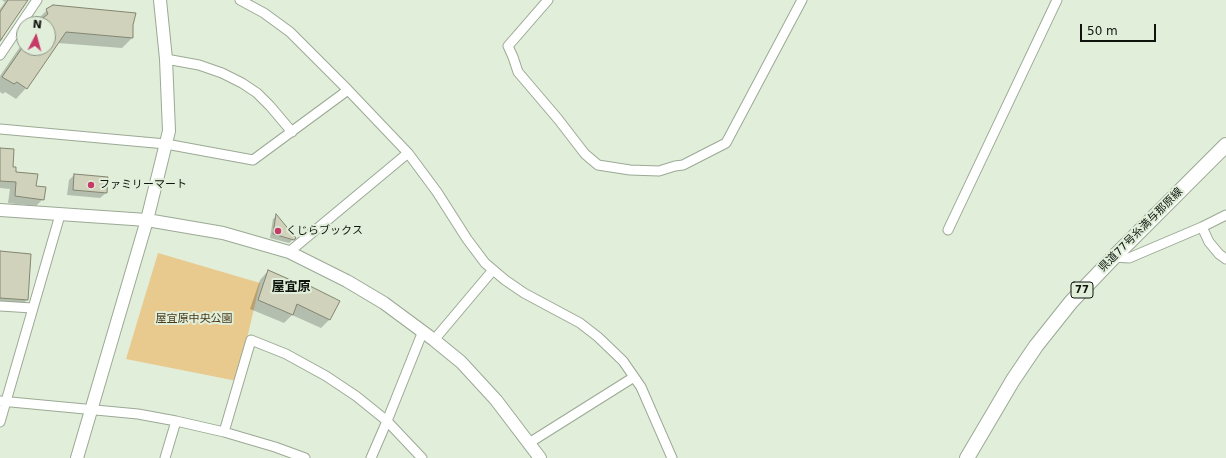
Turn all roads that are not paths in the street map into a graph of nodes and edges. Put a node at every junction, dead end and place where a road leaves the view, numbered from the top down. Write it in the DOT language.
graph roads {
  1 [pos="37,0"];
  2 [pos="160,0"];
  3 [pos="240,0"];
  4 [pos="548,0"];
  5 [pos="802,0"];
  6 [pos="1057,0"];
  7 [pos="0,55"];
  8 [pos="166,59"];
  9 [pos="348,90"];
  10 [pos="0,129"];
  11 [pos="292,132"];
  12 [pos="166,144"];
  13 [pos="1226,145"];
  14 [pos="408,153"];
  15 [pos="0,210"];
  16 [pos="60,214"];
  17 [pos="1226,215"];
  18 [pos="147,220"];
  19 [pos="1202,227"];
  20 [pos="948,230"];
  21 [pos="289,252"];
  22 [pos="1114,257"];
  23 [pos="1226,259"];
  24 [pos="494,270"];
  25 [pos="0,306"];
  26 [pos="32,308"];
  27 [pos="423,331"];
  28 [pos="434,340"];
  29 [pos="634,377"];
  30 [pos="3,401"];
  31 [pos="91,410"];
  32 [pos="176,421"];
  33 [pos="387,421"];
  34 [pos="0,422"];
  35 [pos="224,432"];
  36 [pos="529,443"];
  37 [pos="77,458"];
  38 [pos="165,458"];
  39 [pos="305,458"];
  40 [pos="371,458"];
  41 [pos="422,458"];
  42 [pos="540,458"];
  43 [pos="672,458"];
  44 [pos="967,458"];
  1 -- 7 [label="street"];
  2 -- 8 [label="street"];
  3 -- 9 [label="street"];
  4 -- 5 [label="street"];
  6 -- 20 [label="street"];
  8 -- 11 [label="street"];
  8 -- 12 [label="street"];
  9 -- 11 [label="street"];
  9 -- 14 [label="street"];
  10 -- 12 [label="street"];
  11 -- 12 [label="street"];
  12 -- 18 [label="street"];
  13 -- 22 [label="main road, 県道77号糸満与那原線 / 77"];
  14 -- 21 [label="street"];
  14 -- 24 [label="street"];
  15 -- 16 [label="street"];
  16 -- 18 [label="street"];
  16 -- 26 [label="street"];
  17 -- 19 [label="street"];
  18 -- 21 [label="street"];
  18 -- 31 [label="street"];
  19 -- 22 [label="street"];
  19 -- 23 [label="street"];
  21 -- 27 [label="street"];
  22 -- 44 [label="main road, 県道77号糸満与那原線 / 77"];
  24 -- 28 [label="street"];
  24 -- 29 [label="street"];
  25 -- 26 [label="street"];
  26 -- 30 [label="street"];
  27 -- 28 [label="street"];
  27 -- 33 [label="street"];
  28 -- 36 [label="street"];
  29 -- 36 [label="street"];
  29 -- 43 [label="street"];
  30 -- 31 [label="street"];
  30 -- 34 [label="street"];
  31 -- 32 [label="street"];
  31 -- 37 [label="street"];
  32 -- 35 [label="street"];
  32 -- 38 [label="street"];
  33 -- 35 [label="street"];
  33 -- 40 [label="street"];
  33 -- 41 [label="street"];
  35 -- 39 [label="street"];
  36 -- 42 [label="street"];
}
